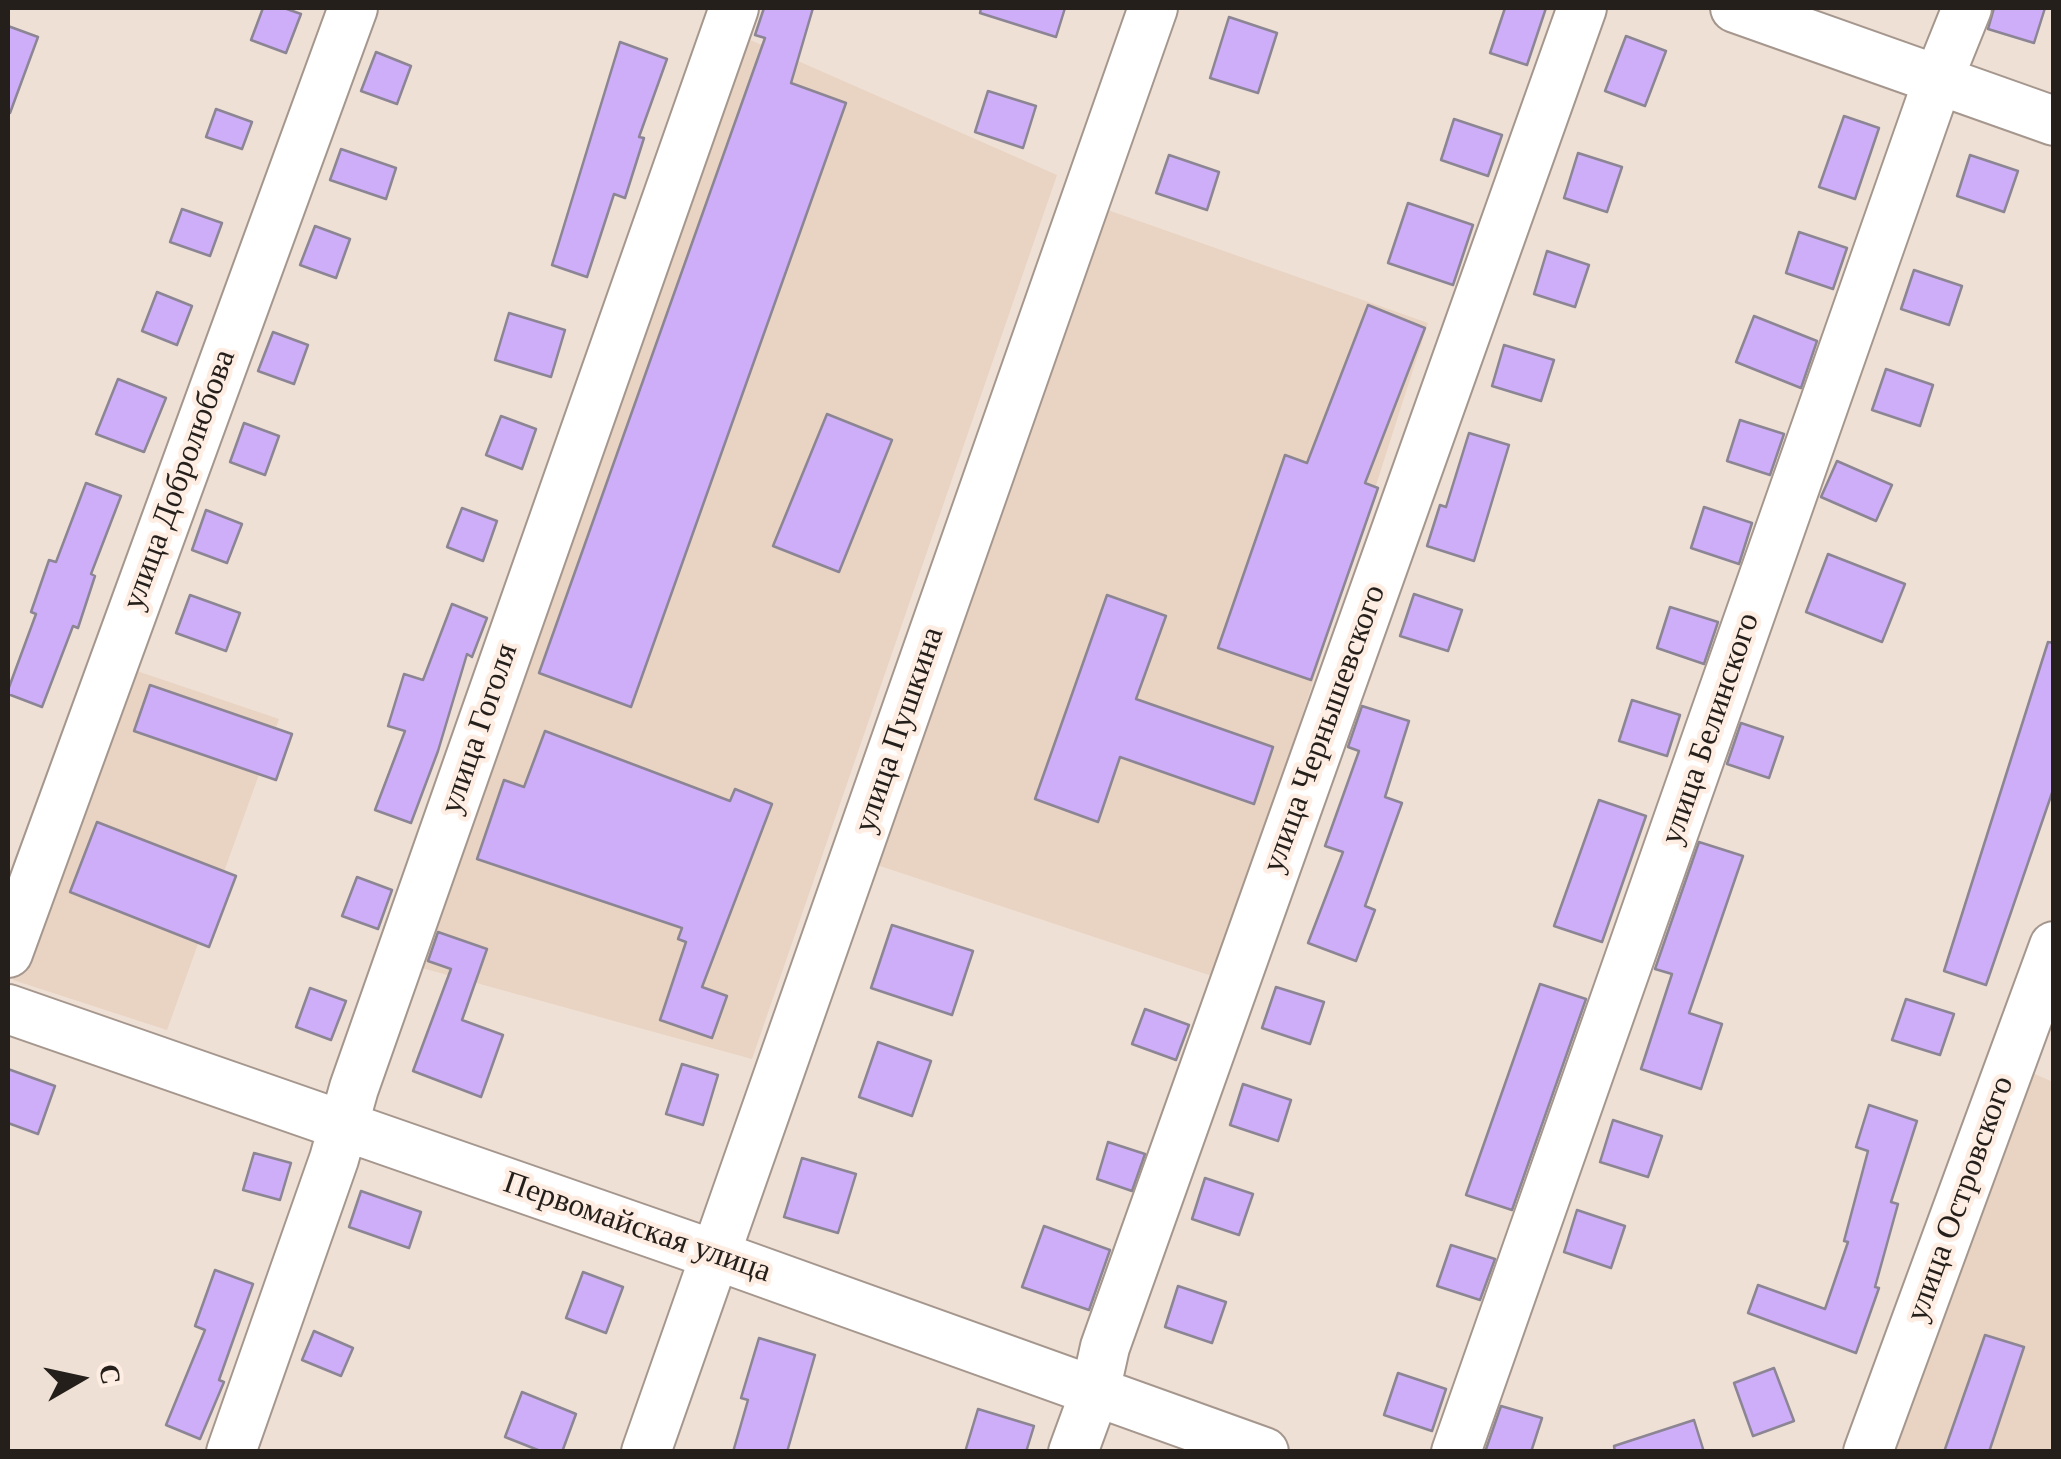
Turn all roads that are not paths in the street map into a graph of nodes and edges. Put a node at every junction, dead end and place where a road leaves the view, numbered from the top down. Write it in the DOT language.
graph roads {
  1 [pos="353,8"];
  2 [pos="734,8"];
  3 [pos="1154,8"];
  4 [pos="1582,8"];
  5 [pos="1735,8"];
  6 [pos="1966,8"];
  7 [pos="1938,80"];
  8 [pos="2054,121"];
  9 [pos="2054,946"];
  10 [pos="8,953"];
  11 [pos="8,1009"];
  12 [pos="344,1125"];
  13 [pos="716,1255"];
  14 [pos="1094,1392"];
  15 [pos="232,1452"];
  16 [pos="646,1452"];
  17 [pos="1072,1452"];
  18 [pos="1264,1452"];
  19 [pos="1456,1452"];
  20 [pos="1868,1452"];
  1 -- 10 [label="street, улица Добролюбова"];
  2 -- 12 [label="street, улица Гоголя"];
  3 -- 13 [label="street, улица Пушкина"];
  4 -- 14 [label="street, улица Чернышевского"];
  5 -- 7 [label="street"];
  6 -- 7 [label="street, улица Белинского"];
  7 -- 8 [label="street"];
  7 -- 19 [label="street, улица Белинского"];
  9 -- 20 [label="street, улица Островского"];
  11 -- 12 [label="street, Первомайская улица"];
  12 -- 13 [label="street, Первомайская улица"];
  12 -- 15 [label="street, улица Гоголя"];
  13 -- 14 [label="street, Первомайская улица"];
  13 -- 16 [label="street, улица Пушкина"];
  14 -- 17 [label="street, улица Чернышевского"];
  14 -- 18 [label="street, Первомайская улица"];
}
